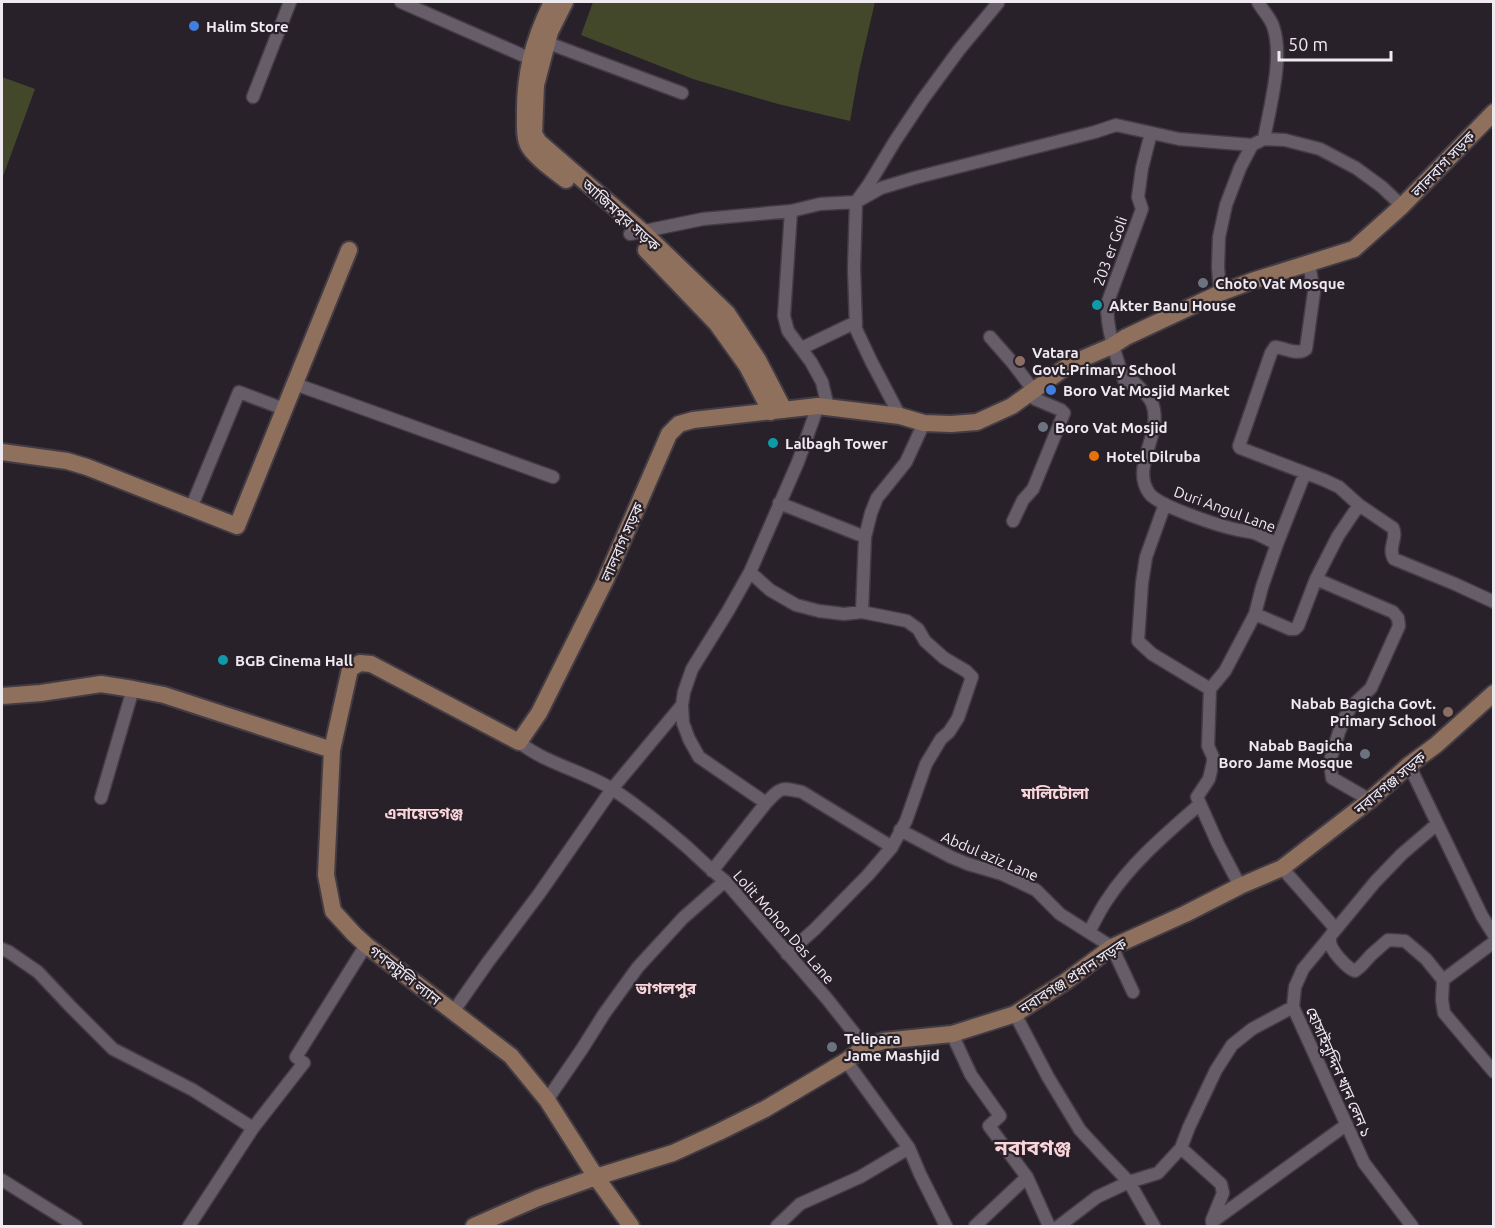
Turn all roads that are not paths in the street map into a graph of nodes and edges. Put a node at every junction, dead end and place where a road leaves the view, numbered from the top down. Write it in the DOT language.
graph roads {
  1 [pos="290,2"];
  2 [pos="401,2"];
  3 [pos="552,2"];
  4 [pos="565,2"];
  5 [pos="1258,2"];
  6 [pos="998,3"];
  7 [pos="542,40"];
  8 [pos="531,59"];
  9 [pos="682,93"];
  10 [pos="253,97"];
  11 [pos="1494,112"];
  12 [pos="1151,134"];
  13 [pos="1264,139"];
  14 [pos="1252,146"];
  15 [pos="856,202"];
  16 [pos="1402,206"];
  17 [pos="791,211"];
  18 [pos="636,233"];
  19 [pos="349,250"];
  20 [pos="1309,264"];
  21 [pos="1220,293"];
  22 [pos="856,322"];
  23 [pos="990,337"];
  24 [pos="1112,346"];
  25 [pos="802,348"];
  26 [pos="295,384"];
  27 [pos="1034,391"];
  28 [pos="823,407"];
  29 [pos="284,410"];
  30 [pos="778,411"];
  31 [pos="900,416"];
  32 [pos="924,423"];
  33 [pos="2,452"];
  34 [pos="1305,473"];
  35 [pos="553,477"];
  36 [pos="779,503"];
  37 [pos="1165,504"];
  38 [pos="1359,505"];
  39 [pos="190,508"];
  40 [pos="1013,521"];
  41 [pos="865,537"];
  42 [pos="1277,544"];
  43 [pos="750,572"];
  44 [pos="1316,579"];
  45 [pos="1494,602"];
  46 [pos="862,612"];
  47 [pos="1255,614"];
  48 [pos="134,689"];
  49 [pos="1210,689"];
  50 [pos="1494,693"];
  51 [pos="2,696"];
  52 [pos="682,705"];
  53 [pos="519,741"];
  54 [pos="332,750"];
  55 [pos="1409,765"];
  56 [pos="612,789"];
  57 [pos="101,798"];
  58 [pos="1370,800"];
  59 [pos="766,802"];
  60 [pos="1200,804"];
  61 [pos="1437,824"];
  62 [pos="900,830"];
  63 [pos="892,847"];
  64 [pos="1282,868"];
  65 [pos="712,871"];
  66 [pos="725,881"];
  67 [pos="1240,886"];
  68 [pos="1335,928"];
  69 [pos="1089,932"];
  70 [pos="1494,935"];
  71 [pos="1494,942"];
  72 [pos="366,945"];
  73 [pos="1112,947"];
  74 [pos="2,949"];
  75 [pos="787,954"];
  76 [pos="1443,980"];
  77 [pos="1133,992"];
  78 [pos="1293,1007"];
  79 [pos="453,1012"];
  80 [pos="1015,1014"];
  81 [pos="952,1034"];
  82 [pos="865,1047"];
  83 [pos="846,1060"];
  84 [pos="1494,1072"];
  85 [pos="547,1100"];
  86 [pos="1346,1125"];
  87 [pos="254,1128"];
  88 [pos="909,1148"];
  89 [pos="1181,1148"];
  90 [pos="596,1177"];
  91 [pos="1027,1177"];
  92 [pos="2,1180"];
  93 [pos="1130,1182"];
  94 [pos="1213,1225"];
  95 [pos="475,1226"];
  96 [pos="76,1227"];
  97 [pos="189,1227"];
  98 [pos="631,1227"];
  99 [pos="777,1227"];
  100 [pos="946,1227"];
  101 [pos="975,1227"];
  102 [pos="1049,1227"];
  103 [pos="1059,1227"];
  104 [pos="1154,1227"];
  105 [pos="1412,1227"];
  1 -- 10 [label="street"];
  2 -- 8 [label="street"];
  3 -- 7 [label="street, আজিমপুর সড়ক"];
  4 -- 7 [label="street, আজিমপুর সড়ক"];
  5 -- 13 [label="street"];
  6 -- 15 [label="street"];
  7 -- 8 [label="street, আজিমপুর সড়ক"];
  7 -- 9 [label="street"];
  7 -- 18 [label="street, আজিমপুর সড়ক"];
  8 -- 18 [label="street, আজিমপুর সড়ক"];
  11 -- 16 [label="street, লালবাগ সড়ক"];
  12 -- 14 [label="street"];
  12 -- 15 [label="street"];
  12 -- 24 [label="street, 203 er Goli"];
  13 -- 14 [label="street"];
  13 -- 16 [label="street, লালবাগ সড়ক"];
  14 -- 21 [label="street"];
  15 -- 17 [label="street"];
  15 -- 22 [label="street"];
  16 -- 20 [label="street, লালবাগ সড়ক"];
  17 -- 18 [label="street"];
  17 -- 25 [label="street"];
  18 -- 30 [label="street, আজিমপুর সড়ক"];
  19 -- 26 [label="street"];
  20 -- 21 [label="street, লালবাগ সড়ক"];
  20 -- 34 [label="street"];
  21 -- 24 [label="street, লালবাগ সড়ক"];
  22 -- 25 [label="street"];
  22 -- 31 [label="street"];
  23 -- 27 [label="street"];
  24 -- 27 [label="street, লালবাগ সড়ক"];
  24 -- 37 [label="street, Duri Angul Lane"];
  25 -- 28 [label="street"];
  26 -- 29 [label="street"];
  26 -- 35 [label="street"];
  27 -- 32 [label="street, লালবাগ সড়ক"];
  27 -- 40 [label="street"];
  28 -- 30 [label="street, লালবাগ সড়ক"];
  28 -- 31 [label="street, লালবাগ সড়ক"];
  28 -- 36 [label="street"];
  29 -- 39 [label="street"];
  29 -- 39 [label="street"];
  30 -- 53 [label="street, লালবাগ সড়ক"];
  31 -- 32 [label="street, লালবাগ সড়ক"];
  32 -- 41 [label="street"];
  33 -- 39 [label="street"];
  34 -- 38 [label="street"];
  34 -- 42 [label="street, Duri Angul Lane"];
  36 -- 41 [label="street"];
  36 -- 43 [label="street"];
  37 -- 42 [label="street, Duri Angul Lane"];
  37 -- 49 [label="street"];
  38 -- 44 [label="street"];
  38 -- 45 [label="street"];
  41 -- 46 [label="street"];
  42 -- 47 [label="street"];
  43 -- 46 [label="street"];
  43 -- 52 [label="street"];
  44 -- 47 [label="street"];
  44 -- 58 [label="street"];
  46 -- 62 [label="street"];
  47 -- 49 [label="street"];
  48 -- 51 [label="street"];
  48 -- 54 [label="street"];
  48 -- 57 [label="street"];
  49 -- 60 [label="street"];
  50 -- 55 [label="street, নবাবগঞ্জ সড়ক"];
  52 -- 56 [label="street"];
  52 -- 59 [label="street"];
  53 -- 54 [label="street, গণকটুলি ল্যান"];
  53 -- 56 [label="street, Lolit Mohon Das Lane"];
  54 -- 72 [label="street, গণকটুলি ল্যান"];
  55 -- 58 [label="street, নবাবগঞ্জ সড়ক"];
  55 -- 61 [label="street"];
  56 -- 65 [label="street, Lolit Mohon Das Lane"];
  56 -- 79 [label="street"];
  58 -- 64 [label="street, নবাবগঞ্জ সড়ক"];
  59 -- 63 [label="street"];
  59 -- 65 [label="street"];
  60 -- 67 [label="street"];
  60 -- 69 [label="street"];
  61 -- 68 [label="street, হোসাইনুদ্দিন খান লেন ১"];
  61 -- 70 [label="street"];
  62 -- 63 [label="street"];
  62 -- 69 [label="street, Abdul aziz Lane"];
  63 -- 75 [label="street"];
  64 -- 67 [label="street, নবাবগঞ্জ প্রধান সড়ক"];
  64 -- 68 [label="street"];
  65 -- 66 [label="street, Lolit Mohon Das Lane"];
  66 -- 75 [label="street, Lolit Mohon Das Lane"];
  66 -- 85 [label="street"];
  67 -- 73 [label="street, নবাবগঞ্জ প্রধান সড়ক"];
  68 -- 76 [label="street"];
  68 -- 78 [label="street, হোসাইনুদ্দিন খান লেন ১"];
  69 -- 73 [label="street, Abdul aziz Lane"];
  71 -- 76 [label="street"];
  72 -- 79 [label="street, গণকটুলি ল্যান"];
  72 -- 87 [label="street"];
  73 -- 77 [label="street"];
  73 -- 80 [label="street, নবাবগঞ্জ প্রধান সড়ক"];
  74 -- 87 [label="street"];
  75 -- 82 [label="street, Lolit Mohon Das Lane"];
  76 -- 84 [label="street"];
  78 -- 86 [label="street, হোসাইনুদ্দিন খান লেন ১"];
  78 -- 89 [label="street"];
  79 -- 85 [label="street, গণকটুলি ল্যান"];
  80 -- 81 [label="street, নবাবগঞ্জ প্রধান সড়ক"];
  80 -- 93 [label="street"];
  81 -- 82 [label="street, নবাবগঞ্জ প্রধান সড়ক"];
  81 -- 91 [label="street"];
  82 -- 83 [label="street, নবাবগঞ্জ প্রধান সড়ক"];
  83 -- 88 [label="street"];
  83 -- 90 [label="street, নবাবগঞ্জ প্রধান সড়ক"];
  85 -- 90 [label="street, গণকটুলি ল্যান"];
  86 -- 94 [label="street"];
  86 -- 105 [label="street, হোসাইনুদ্দিন খান লেন ১"];
  87 -- 97 [label="street"];
  88 -- 99 [label="street"];
  88 -- 100 [label="street"];
  89 -- 93 [label="street"];
  89 -- 94 [label="street"];
  90 -- 95 [label="street, নবাবগঞ্জ প্রধান সড়ক"];
  90 -- 98 [label="street, গণকটুলি ল্যান"];
  91 -- 101 [label="street"];
  91 -- 102 [label="street"];
  92 -- 96 [label="street"];
  93 -- 103 [label="street"];
  93 -- 104 [label="street"];
}
